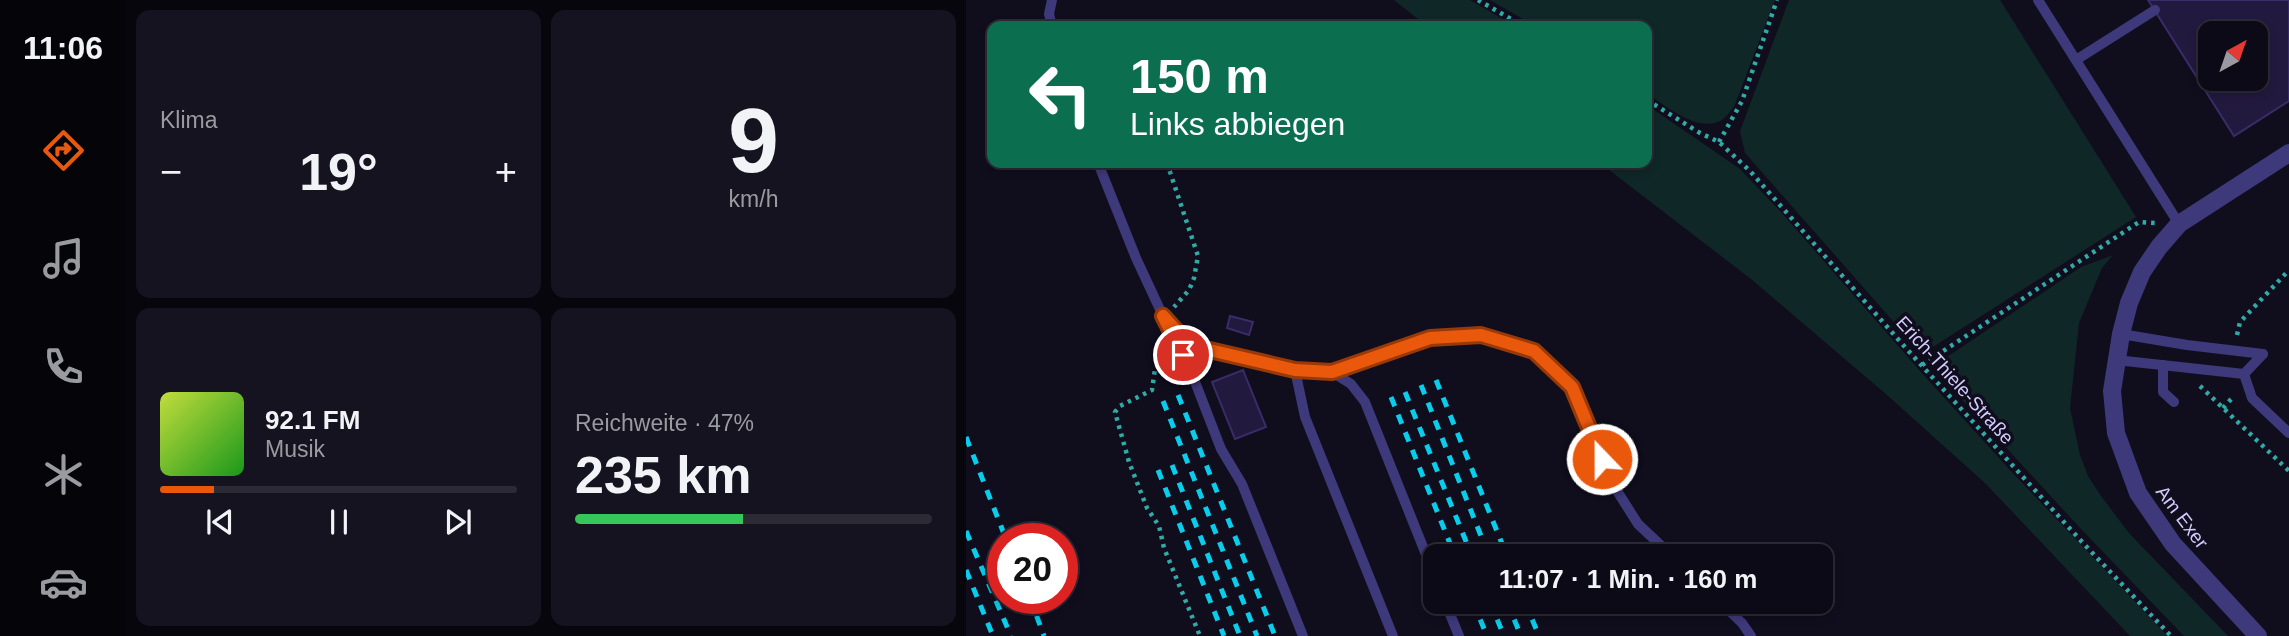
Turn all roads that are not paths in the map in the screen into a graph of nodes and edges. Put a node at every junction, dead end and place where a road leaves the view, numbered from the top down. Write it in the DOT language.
graph roads {
  1 [pos="1052,0"];
  2 [pos="2038,0"];
  3 [pos="2155,10"];
  4 [pos="1051,21"];
  5 [pos="2076,60"];
  6 [pos="2289,153"];
  7 [pos="1100,168"];
  8 [pos="2179,224"];
  9 [pos="1163,316"];
  10 [pos="2121,334"];
  11 [pos="2116,360"];
  12 [pos="2163,365"];
  13 [pos="1295,370"];
  14 [pos="1332,372"];
  15 [pos="2244,374"];
  16 [pos="2174,402"];
  17 [pos="2289,433"];
  18 [pos="1659,544"];
  19 [pos="1423,547"];
  20 [pos="1450,614"];
  21 [pos="1733,614"];
  22 [pos="1303,636"];
  23 [pos="1393,636"];
  24 [pos="1459,636"];
  25 [pos="1751,636"];
  26 [pos="2258,636"];
  1 -- 4 [label="lane"];
  2 -- 5 [label="lane"];
  3 -- 5 [label="lane"];
  5 -- 8 [label="lane"];
  6 -- 8 [label="street, Am Exer"];
  7 -- 9 [label="lane"];
  8 -- 10 [label="street, Am Exer"];
  9 -- 13 [label="lane"];
  9 -- 22 [label="lane"];
  10 -- 11 [label="street, Am Exer"];
  10 -- 15 [label="lane"];
  11 -- 12 [label="lane"];
  11 -- 26 [label="street, Am Exer"];
  12 -- 15 [label="lane"];
  12 -- 16 [label="lane"];
  13 -- 14 [label="lane"];
  13 -- 23 [label="lane"];
  14 -- 18 [label="lane"];
  14 -- 19 [label="lane"];
  15 -- 17 [label="lane"];
  20 -- 24 [label="lane"];
  21 -- 25 [label="lane"];
}
